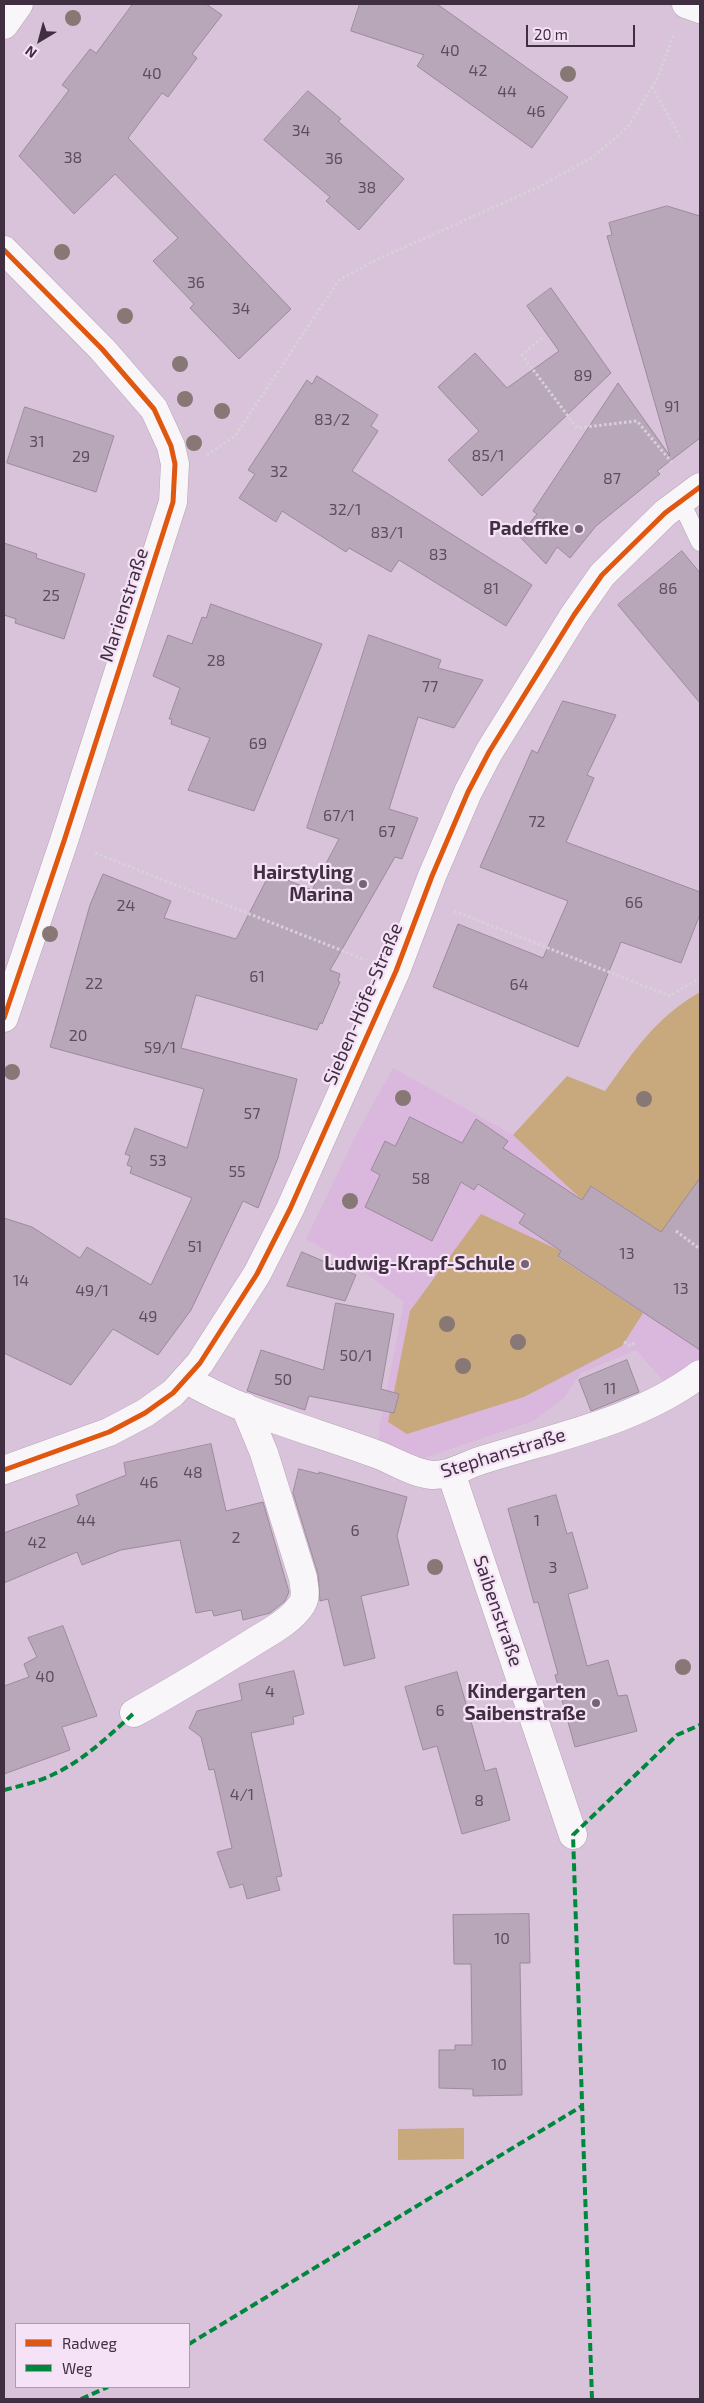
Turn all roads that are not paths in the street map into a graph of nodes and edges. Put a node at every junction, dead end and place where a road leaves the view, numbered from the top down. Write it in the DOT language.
graph roads {
  1 [pos="19,4"];
  2 [pos="687,4"];
  3 [pos="700,9"];
  4 [pos="4,25"];
  5 [pos="4,250"];
  6 [pos="692,494"];
  7 [pos="700,542"];
  8 [pos="4,1018"];
  9 [pos="700,1374"];
  10 [pos="186,1379"];
  11 [pos="245,1407"];
  12 [pos="4,1470"];
  13 [pos="451,1473"];
  14 [pos="134,1713"];
  15 [pos="573,1835"];
  1 -- 4 [label="street"];
  2 -- 3 [label="street"];
  5 -- 8 [label="street, Marienstraße"];
  6 -- 7 [label="lane"];
  6 -- 10 [label="street, Sieben-Höfe-Straße"];
  9 -- 13 [label="street, Stephanstraße"];
  10 -- 11 [label="street, Stephanstraße"];
  10 -- 12 [label="street, Sieben-Höfe-Straße"];
  11 -- 13 [label="street, Stephanstraße"];
  11 -- 14 [label="street"];
  13 -- 15 [label="street, Saibenstraße"];
}
